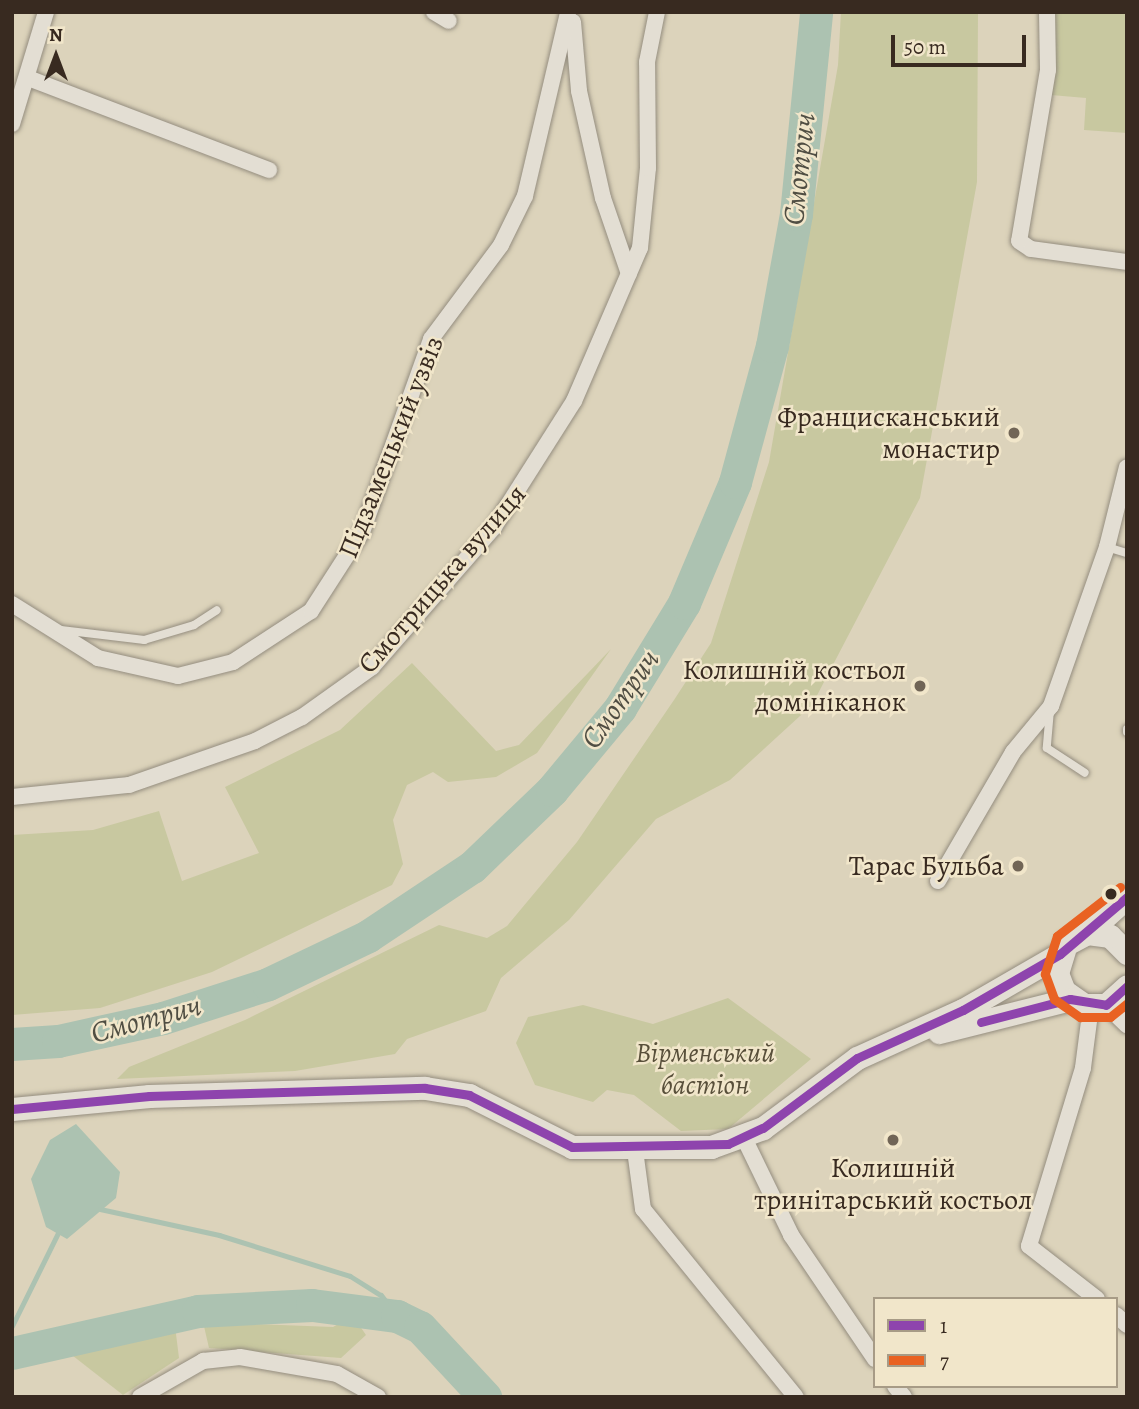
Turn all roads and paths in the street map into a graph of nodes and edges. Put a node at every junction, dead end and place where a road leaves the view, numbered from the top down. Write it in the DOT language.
graph roads {
  1 [pos="46,12"];
  2 [pos="434,12"];
  3 [pos="570,12"];
  4 [pos="657,12"];
  5 [pos="1047,12"];
  6 [pos="449,20"];
  7 [pos="21,86"];
  8 [pos="12,124"];
  9 [pos="269,170"];
  10 [pos="1127,262"];
  11 [pos="629,274"];
  12 [pos="1127,467"];
  13 [pos="1107,547"];
  14 [pos="1127,553"];
  15 [pos="12,604"];
  16 [pos="218,610"];
  17 [pos="55,629"];
  18 [pos="1051,706"];
  19 [pos="1085,773"];
  20 [pos="12,797"];
  21 [pos="939,881"];
  22 [pos="1127,897"];
  23 [pos="1087,933"];
  24 [pos="1127,953"];
  25 [pos="1060,954"];
  26 [pos="1127,986"];
  27 [pos="1089,1003"];
  28 [pos="1127,1026"];
  29 [pos="878,1047"];
  30 [pos="12,1109"];
  31 [pos="744,1138"];
  32 [pos="635,1150"];
  33 [pos="1094,1297"];
  34 [pos="873,1356"];
  35 [pos="140,1397"];
  36 [pos="378,1397"];
  37 [pos="796,1397"];
  1 -- 7 [label="street"];
  2 -- 6 [label="street"];
  3 -- 11 [label="street"];
  3 -- 17 [label="street, Підзамецький узвіз"];
  4 -- 11 [label="street, Смотрицька вулиця"];
  5 -- 10 [label="street"];
  7 -- 8 [label="street"];
  7 -- 9 [label="street"];
  11 -- 20 [label="street, Смотрицька вулиця"];
  12 -- 13 [label="street"];
  13 -- 14 [label="lane"];
  13 -- 18 [label="street"];
  15 -- 17 [label="street, Підзамецький узвіз"];
  16 -- 17 [label="lane"];
  18 -- 19 [label="lane"];
  18 -- 21 [label="street"];
  22 -- 23 [label="main road"];
  23 -- 24 [label="main road"];
  23 -- 25 [label="main road"];
  25 -- 27 [label="main road"];
  25 -- 29 [label="main road"];
  26 -- 27 [label="main road"];
  27 -- 28 [label="street"];
  27 -- 29 [label="main road"];
  27 -- 33 [label="street"];
  29 -- 31 [label="main road"];
  30 -- 32 [label="main road"];
  31 -- 32 [label="main road"];
  31 -- 34 [label="street"];
  32 -- 37 [label="street"];
  35 -- 36 [label="street"];
}
